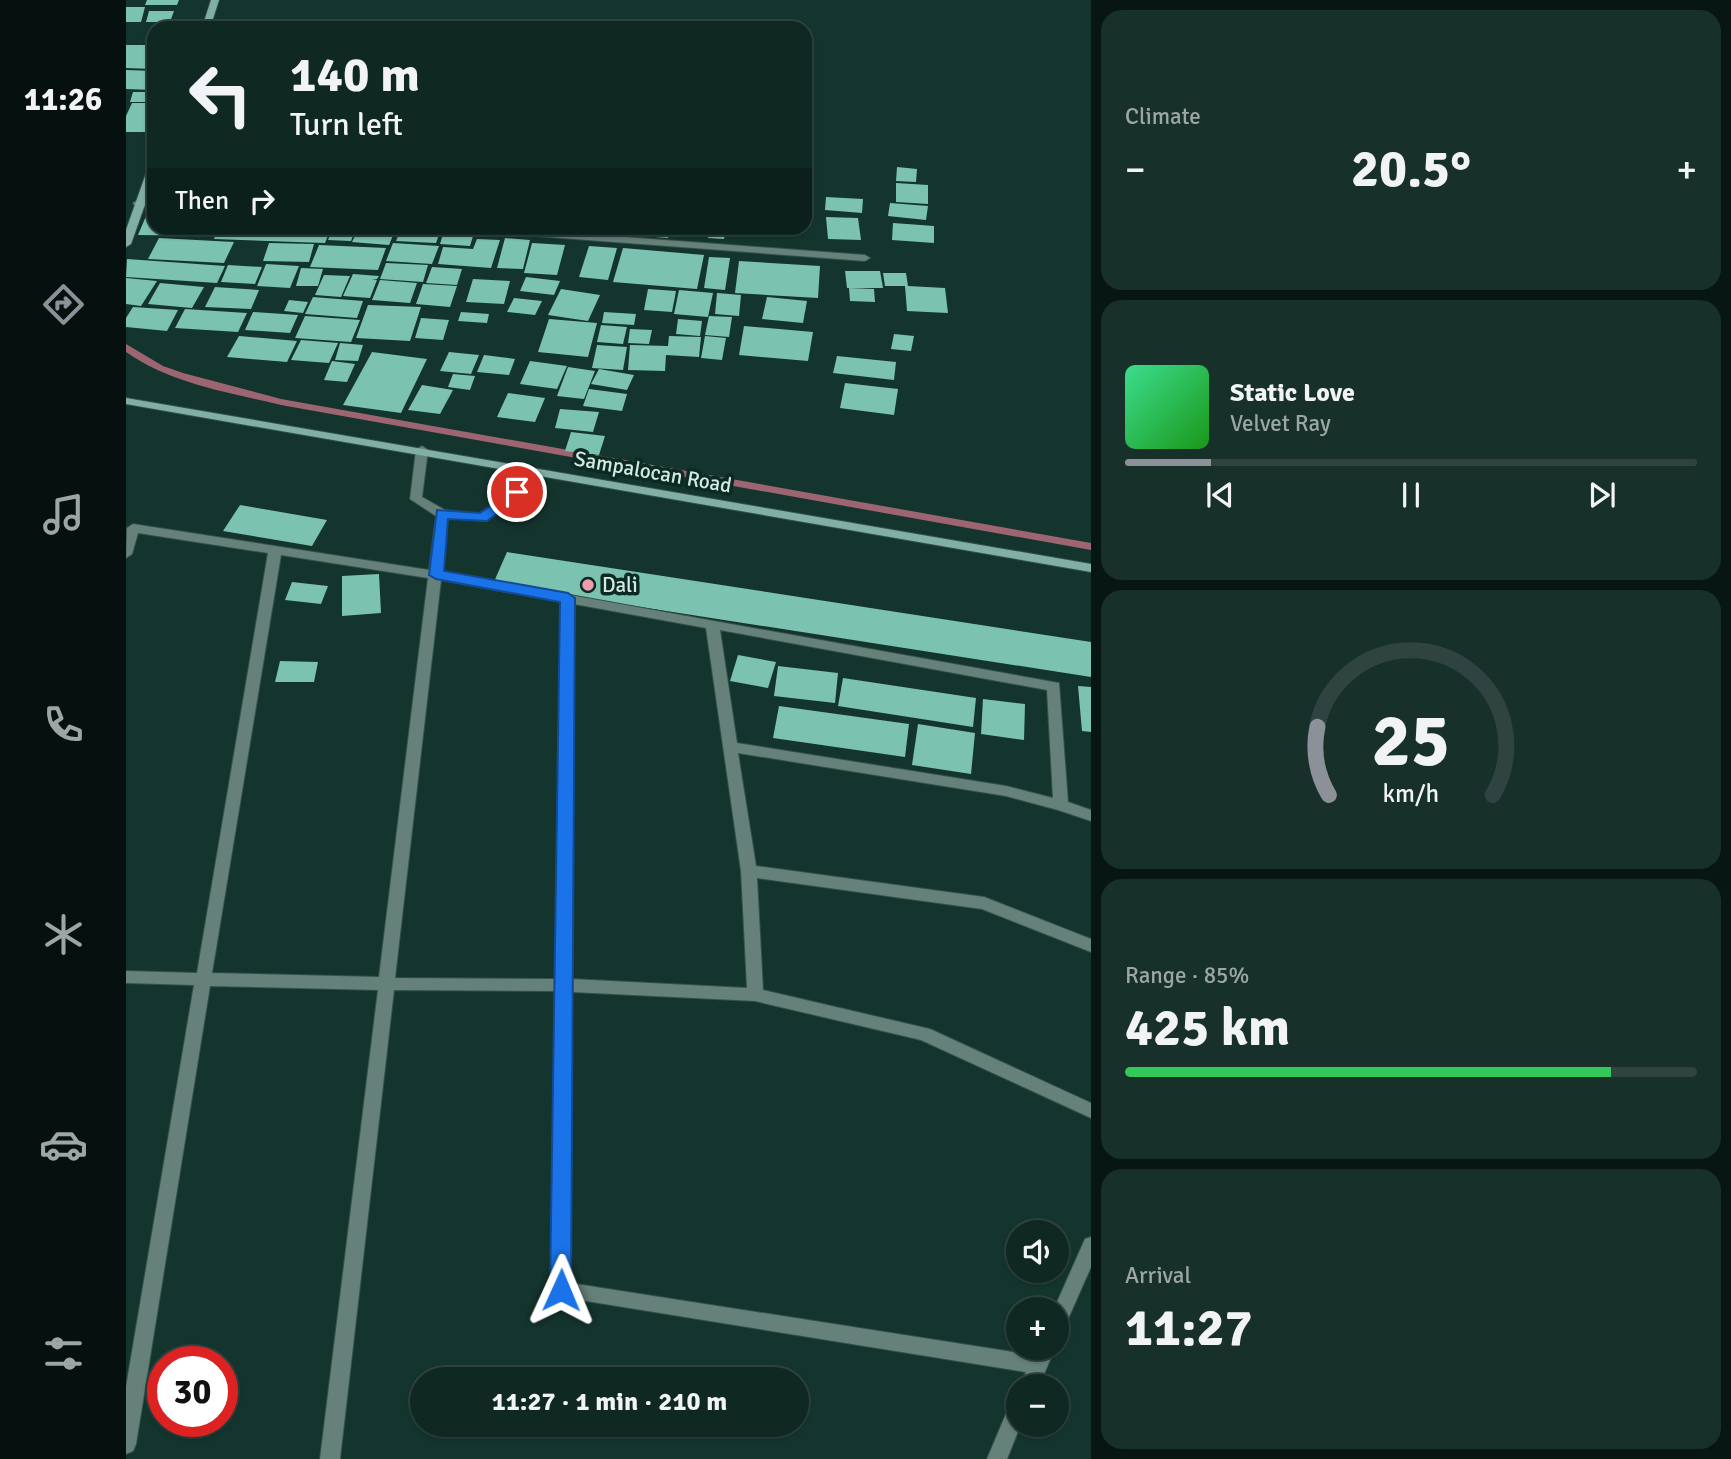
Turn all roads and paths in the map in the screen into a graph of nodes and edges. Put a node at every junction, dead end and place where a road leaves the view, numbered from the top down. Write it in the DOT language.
graph roads {
  1 [pos="215,0"];
  2 [pos="208,21"];
  3 [pos="147,182"];
  4 [pos="138,204"];
  5 [pos="147,205"];
  6 [pos="561,235"];
  7 [pos="126,244"];
  8 [pos="865,258"];
  9 [pos="126,401"];
  10 [pos="422,450"];
  11 [pos="517,467"];
  12 [pos="442,513"];
  13 [pos="275,550"];
  14 [pos="126,554"];
  15 [pos="1090,568"];
  16 [pos="436,575"];
  17 [pos="568,598"];
  18 [pos="712,624"];
  19 [pos="731,747"];
  20 [pos="1061,805"];
  21 [pos="1090,816"];
  22 [pos="750,871"];
  23 [pos="1090,946"];
  24 [pos="126,977"];
  25 [pos="204,979"];
  26 [pos="387,984"];
  27 [pos="564,985"];
  28 [pos="755,995"];
  29 [pos="1090,1111"];
  30 [pos="1090,1245"];
  31 [pos="1068,1297"];
  32 [pos="1006,1351"];
  33 [pos="1006,1437"];
  34 [pos="126,1444"];
  35 [pos="330,1459"];
  36 [pos="997,1459"];
  1 -- 2 [label="main road"];
  3 -- 4 [label="main road"];
  4 -- 5 [label="street"];
  4 -- 7 [label="main road"];
  6 -- 8 [label="street"];
  9 -- 10 [label="main road, Sampalocan Road"];
  10 -- 11 [label="main road, Sampalocan Road"];
  10 -- 12 [label="street"];
  11 -- 12 [label="street"];
  11 -- 15 [label="main road, Sampalocan Road"];
  12 -- 16 [label="street"];
  13 -- 14 [label="street"];
  13 -- 16 [label="street"];
  13 -- 25 [label="street"];
  16 -- 17 [label="street"];
  16 -- 26 [label="street"];
  17 -- 18 [label="street"];
  17 -- 27 [label="street"];
  18 -- 19 [label="street"];
  18 -- 20 [label="street"];
  19 -- 20 [label="street"];
  19 -- 22 [label="street"];
  20 -- 21 [label="street"];
  22 -- 23 [label="street"];
  22 -- 28 [label="street"];
  24 -- 25 [label="street"];
  25 -- 26 [label="street"];
  25 -- 34 [label="street"];
  26 -- 27 [label="street"];
  26 -- 35 [label="street"];
  27 -- 28 [label="street"];
  27 -- 32 [label="street"];
  28 -- 29 [label="street"];
  30 -- 31 [label="street"];
  33 -- 36 [label="street"];
}
